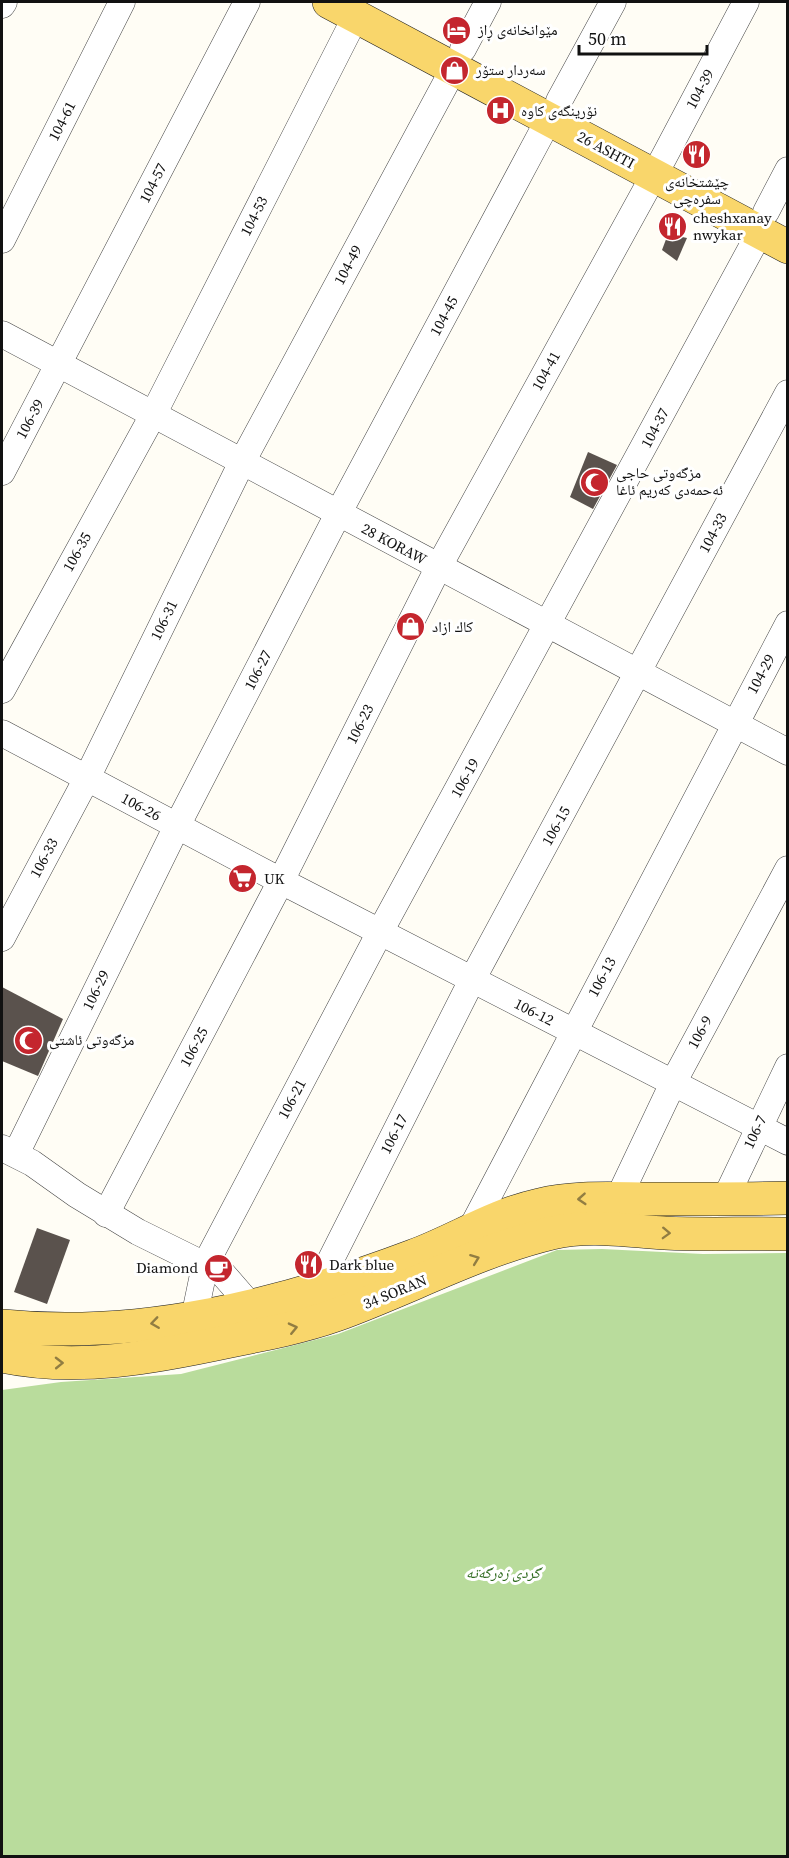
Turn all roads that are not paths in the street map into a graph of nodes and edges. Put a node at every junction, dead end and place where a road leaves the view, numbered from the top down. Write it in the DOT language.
graph roads {
  1 [pos="122,2"];
  2 [pos="247,2"];
  3 [pos="488,2"];
  4 [pos="613,2"];
  5 [pos="746,2"];
  6 [pos="353,6"];
  7 [pos="458,58"];
  8 [pos="554,110"];
  9 [pos="659,166"];
  10 [pos="788,170"];
  11 [pos="775,229"];
  12 [pos="2,240"];
  13 [pos="2,334"];
  14 [pos="59,365"];
  15 [pos="788,393"];
  16 [pos="153,415"];
  17 [pos="242,462"];
  18 [pos="2,472"];
  19 [pos="338,514"];
  20 [pos="438,568"];
  21 [pos="549,623"];
  22 [pos="788,624"];
  23 [pos="639,673"];
  24 [pos="2,690"];
  25 [pos="734,724"];
  26 [pos="2,733"];
  27 [pos="788,752"];
  28 [pos="87,778"];
  29 [pos="177,826"];
  30 [pos="788,868"];
  31 [pos="281,881"];
  32 [pos="380,932"];
  33 [pos="2,938"];
  34 [pos="472,980"];
  35 [pos="573,1032"];
  36 [pos="788,1067"];
  37 [pos="673,1083"];
  38 [pos="777,1134"];
  39 [pos="9,1151"];
  40 [pos="618,1198"];
  41 [pos="788,1198"];
  42 [pos="725,1199"];
  43 [pos="106,1214"];
  44 [pos="470,1231"];
  45 [pos="788,1234"];
  46 [pos="205,1265"];
  47 [pos="316,1289"];
  48 [pos="194,1318"];
  49 [pos="251,1321"];
  50 [pos="2,1326"];
  51 [pos="5,1358"];
  1 -- 12 [label="street, 104-61"];
  2 -- 14 [label="street, 104-57"];
  3 -- 7 [label="street, 104-49"];
  4 -- 8 [label="street, 104-45"];
  5 -- 9 [label="street, 104-39"];
  6 -- 7 [label="main road, 26 ASHTI"];
  6 -- 16 [label="street, 104-53"];
  7 -- 8 [label="main road, 26 ASHTI"];
  7 -- 17 [label="street, 104-49"];
  8 -- 9 [label="main road, 26 ASHTI"];
  8 -- 19 [label="street, 104-45"];
  9 -- 11 [label="main road, 26 ASHTI"];
  9 -- 20 [label="street, 104-41"];
  10 -- 11 [label="street, 104-37"];
  11 -- 21 [label="street, 104-37"];
  13 -- 14 [label="street, 28 KORAW"];
  14 -- 16 [label="street, 28 KORAW"];
  14 -- 18 [label="street, 106-39"];
  15 -- 23 [label="street, 104-33"];
  16 -- 17 [label="street, 28 KORAW"];
  16 -- 24 [label="street, 106-35"];
  17 -- 19 [label="street, 28 KORAW"];
  17 -- 28 [label="street, 106-31"];
  19 -- 20 [label="street, 28 KORAW"];
  19 -- 29 [label="street, 106-27"];
  20 -- 21 [label="street, 28 KORAW"];
  20 -- 31 [label="street, 106-23"];
  21 -- 23 [label="street, 28 KORAW"];
  21 -- 32 [label="street, 106-19"];
  22 -- 25 [label="street, 104-29"];
  23 -- 25 [label="street, 28 KORAW"];
  23 -- 34 [label="street, 106-15"];
  25 -- 27 [label="street, 28 KORAW"];
  25 -- 35 [label="street, 106-13"];
  26 -- 28 [label="street, 106-26"];
  28 -- 29 [label="street, 106-26"];
  28 -- 33 [label="street, 106-33"];
  29 -- 31 [label="street, 106-26"];
  29 -- 39 [label="street, 106-29"];
  30 -- 37 [label="street, 106-9"];
  31 -- 32 [label="street, 106-12"];
  31 -- 43 [label="street, 106-25"];
  32 -- 34 [label="street, 106-12"];
  32 -- 46 [label="street, 106-21"];
  34 -- 35 [label="street, 106-12"];
  34 -- 47 [label="street, 106-17"];
  35 -- 37 [label="street, 106-12"];
  35 -- 44 [label="street, 106-13"];
  36 -- 38 [label="street, 106-7"];
  37 -- 38 [label="street, 106-12"];
  37 -- 40 [label="street, 106-9"];
  38 -- 42 [label="street, 106-7"];
  39 -- 43 [label="street"];
  40 -- 42 [label="main road, 34 SORAN"];
  40 -- 44 [label="main road, 34 SORAN, one-way"];
  41 -- 42 [label="main road, 34 SORAN"];
  43 -- 46 [label="street"];
  44 -- 47 [label="main road, 34 SORAN"];
  49 -- 45 [label="main road, 34 SORAN, one-way"];
  46 -- 48 [label="street, 106-21"];
  46 -- 49 [label="street"];
  47 -- 49 [label="main road, 34 SORAN"];
  48 -- 49 [label="main road, 34 SORAN"];
  48 -- 50 [label="main road, 34 SORAN, one-way"];
  51 -- 49 [label="main road, 34 SORAN, one-way"];
}
